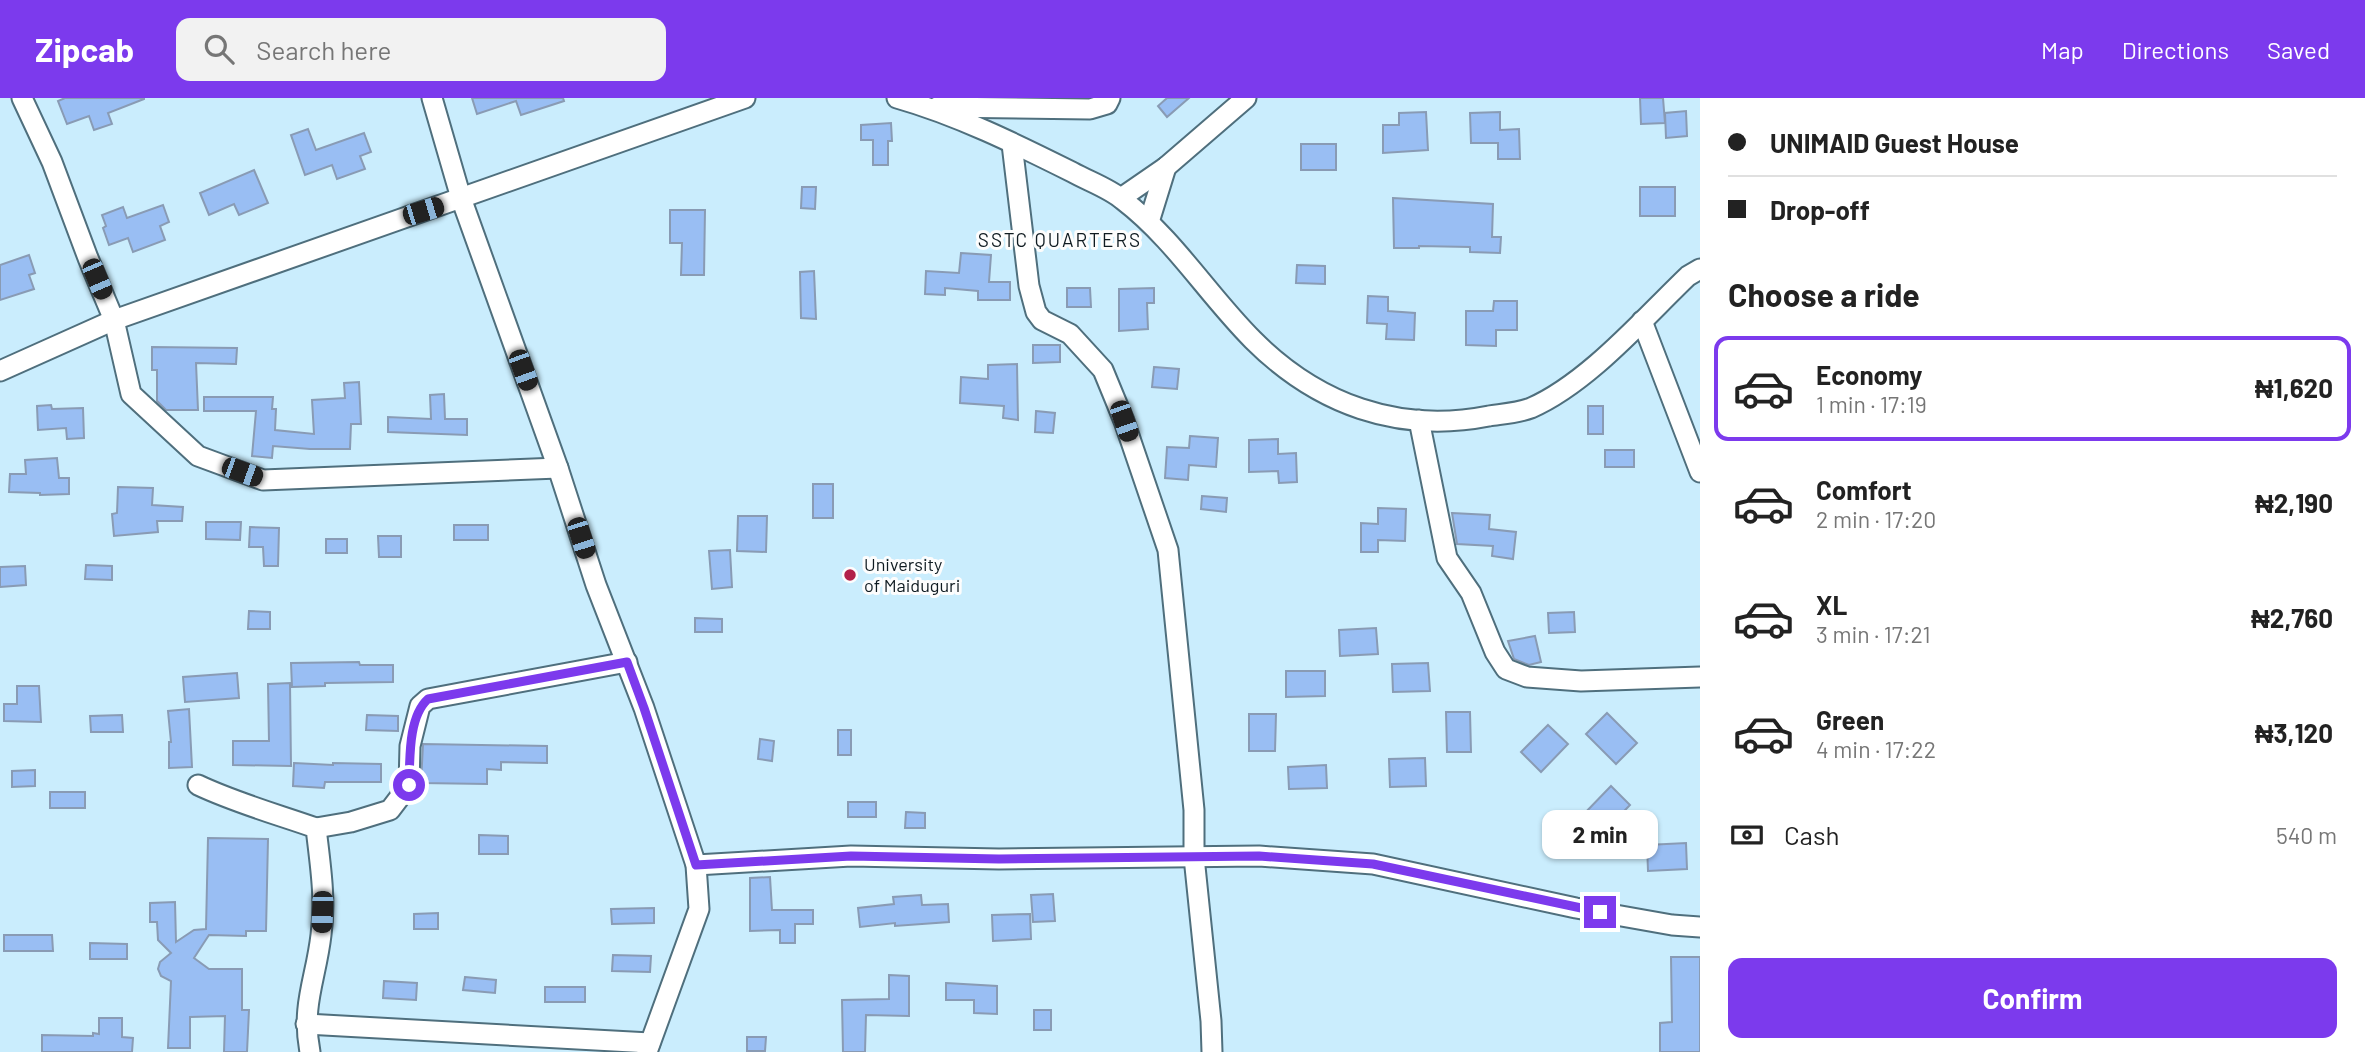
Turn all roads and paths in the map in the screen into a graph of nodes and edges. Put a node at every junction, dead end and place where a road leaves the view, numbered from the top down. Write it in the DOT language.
graph roads {
  1 [pos="22,98"];
  2 [pos="432,98"];
  3 [pos="746,98"];
  4 [pos="897,98"];
  5 [pos="1110,98"];
  6 [pos="1246,98"];
  7 [pos="929,107"];
  8 [pos="1012,144"];
  9 [pos="1166,167"];
  10 [pos="461,198"];
  11 [pos="1121,198"];
  12 [pos="1149,222"];
  13 [pos="1700,269"];
  14 [pos="114,320"];
  15 [pos="1642,321"];
  16 [pos="0,371"];
  17 [pos="1419,420"];
  18 [pos="558,468"];
  19 [pos="1700,472"];
  20 [pos="627,662"];
  21 [pos="1700,677"];
  22 [pos="198,785"];
  23 [pos="316,828"];
  24 [pos="1194,857"];
  25 [pos="696,865"];
  26 [pos="1700,927"];
  27 [pos="306,1024"];
  28 [pos="648,1047"];
  29 [pos="310,1052"];
  30 [pos="1212,1052"];
  1 -- 14 [label="street"];
  2 -- 10 [label="street"];
  3 -- 10 [label="street"];
  4 -- 7 [label="street"];
  5 -- 7 [label="street"];
  6 -- 9 [label="street"];
  7 -- 8 [label="street"];
  8 -- 11 [label="street"];
  8 -- 24 [label="street"];
  9 -- 11 [label="street"];
  9 -- 12 [label="street"];
  10 -- 14 [label="street"];
  10 -- 18 [label="street"];
  11 -- 12 [label="street"];
  12 -- 17 [label="street"];
  13 -- 15 [label="street"];
  14 -- 16 [label="street"];
  14 -- 18 [label="street"];
  15 -- 17 [label="street"];
  15 -- 19 [label="street"];
  17 -- 21 [label="street"];
  18 -- 20 [label="street"];
  20 -- 23 [label="street"];
  20 -- 25 [label="street"];
  22 -- 23 [label="street"];
  23 -- 27 [label="street"];
  24 -- 25 [label="street"];
  24 -- 26 [label="street"];
  24 -- 30 [label="street"];
  25 -- 28 [label="street"];
  27 -- 28 [label="street"];
  27 -- 29 [label="street"];
}
